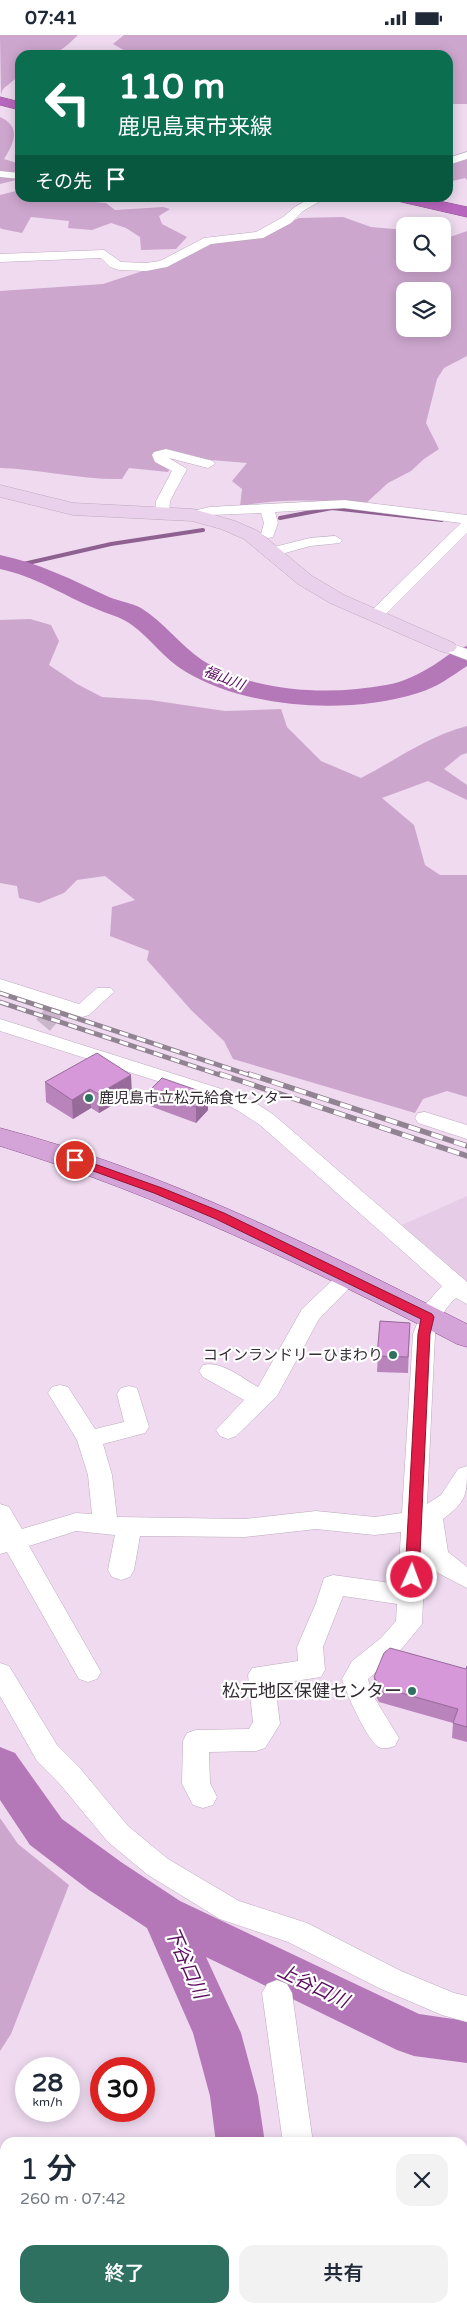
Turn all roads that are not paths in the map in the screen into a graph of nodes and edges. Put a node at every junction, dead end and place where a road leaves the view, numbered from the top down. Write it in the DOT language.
graph roads {
  1 [pos="0,101"];
  2 [pos="15,105"];
  3 [pos="467,155"];
  4 [pos="453,160"];
  5 [pos="0,174"];
  6 [pos="15,175"];
  7 [pos="314,202"];
  8 [pos="420,202"];
  9 [pos="467,213"];
  10 [pos="0,258"];
  11 [pos="208,465"];
  12 [pos="0,491"];
  13 [pos="265,508"];
  14 [pos="162,514"];
  15 [pos="193,515"];
  16 [pos="467,519"];
  17 [pos="467,525"];
  18 [pos="335,540"];
  19 [pos="270,543"];
  20 [pos="374,617"];
  21 [pos="447,647"];
  22 [pos="467,655"];
  23 [pos="0,985"];
  24 [pos="104,993"];
  25 [pos="0,1025"];
  26 [pos="425,1118"];
  27 [pos="467,1132"];
  28 [pos="0,1137"];
  29 [pos="348,1278"];
  30 [pos="462,1291"];
  31 [pos="428,1317"];
  32 [pos="467,1337"];
  33 [pos="211,1371"];
  34 [pos="60,1393"];
  35 [pos="128,1394"];
  36 [pos="260,1398"];
  37 [pos="228,1430"];
  38 [pos="89,1439"];
  39 [pos="467,1475"];
  40 [pos="0,1513"];
  41 [pos="422,1518"];
  42 [pos="105,1525"];
  43 [pos="129,1527"];
  44 [pos="10,1542"];
  45 [pos="121,1569"];
  46 [pos="467,1578"];
  47 [pos="411,1596"];
  48 [pos="88,1672"];
  49 [pos="0,1673"];
  50 [pos="386,1738"];
  51 [pos="203,1797"];
  52 [pos="276,1993"];
  53 [pos="467,2009"];
  54 [pos="297,2137"];
  1 -- 2 [label="highway"];
  3 -- 4 [label="street"];
  5 -- 6 [label="street"];
  7 -- 10 [label="street"];
  8 -- 9 [label="highway"];
  11 -- 14 [label="street"];
  12 -- 14 [label="street"];
  13 -- 15 [label="street"];
  13 -- 16 [label="street"];
  13 -- 19 [label="street"];
  14 -- 15 [label="street"];
  15 -- 19 [label="street"];
  17 -- 20 [label="street"];
  18 -- 19 [label="street"];
  19 -- 20 [label="street"];
  20 -- 21 [label="street"];
  21 -- 22 [label="street"];
  23 -- 24 [label="street"];
  25 -- 30 [label="street"];
  26 -- 27 [label="street"];
  28 -- 29 [label="main road"];
  29 -- 31 [label="main road"];
  29 -- 36 [label="street"];
  30 -- 31 [label="street"];
  31 -- 32 [label="main road"];
  31 -- 41 [label="street"];
  33 -- 36 [label="street"];
  34 -- 38 [label="street"];
  35 -- 38 [label="street"];
  36 -- 37 [label="street"];
  38 -- 42 [label="street"];
  39 -- 41 [label="street"];
  40 -- 44 [label="street"];
  41 -- 43 [label="street"];
  41 -- 46 [label="street"];
  41 -- 47 [label="street"];
  42 -- 43 [label="street"];
  42 -- 44 [label="street"];
  43 -- 45 [label="street"];
  44 -- 48 [label="street"];
  47 -- 50 [label="street"];
  47 -- 51 [label="street"];
  49 -- 53 [label="street"];
  52 -- 54 [label="street"];
}
